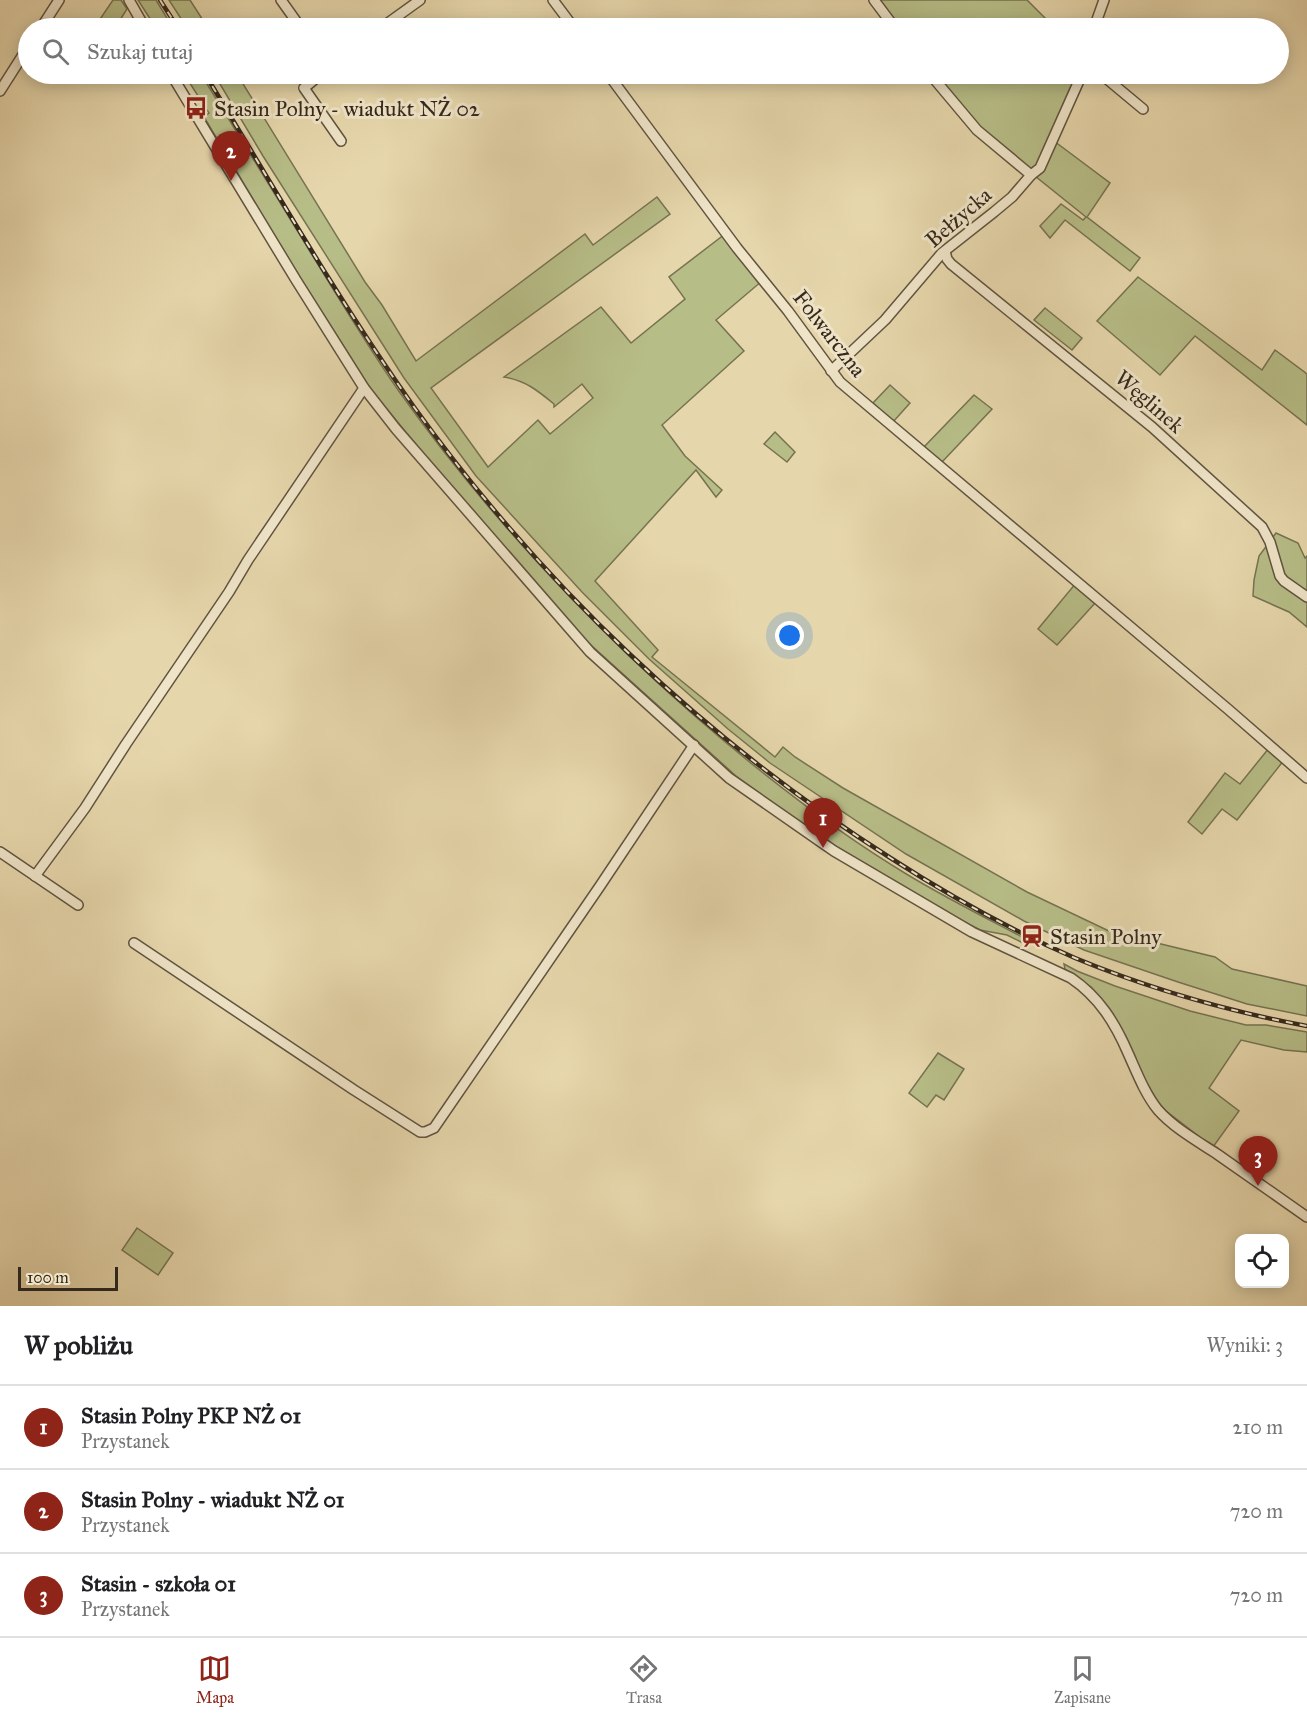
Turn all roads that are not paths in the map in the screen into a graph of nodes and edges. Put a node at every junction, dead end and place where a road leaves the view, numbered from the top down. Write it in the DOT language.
graph roads {
  1 [pos="59,0"];
  2 [pos="129,0"];
  3 [pos="281,0"];
  4 [pos="420,0"];
  5 [pos="553,0"];
  6 [pos="874,0"];
  7 [pos="1104,0"];
  8 [pos="47,18"];
  9 [pos="139,18"];
  10 [pos="294,18"];
  11 [pos="395,18"];
  12 [pos="566,18"];
  13 [pos="888,18"];
  14 [pos="1098,18"];
  15 [pos="18,63"];
  16 [pos="177,84"];
  17 [pos="308,84"];
  18 [pos="615,84"];
  19 [pos="938,84"];
  20 [pos="1078,84"];
  21 [pos="1113,84"];
  22 [pos="0,91"];
  23 [pos="1143,109"];
  24 [pos="341,141"];
  25 [pos="1031,176"];
  26 [pos="945,251"];
  27 [pos="831,370"];
  28 [pos="364,388"];
  29 [pos="1307,597"];
  30 [pos="694,746"];
  31 [pos="1307,778"];
  32 [pos="0,852"];
  33 [pos="34,876"];
  34 [pos="78,905"];
  35 [pos="134,943"];
  36 [pos="1307,1217"];
  1 -- 8 [label="street"];
  2 -- 9 [label="street"];
  3 -- 10 [label="street"];
  4 -- 11 [label="street"];
  5 -- 12 [label="street"];
  6 -- 13 [label="street"];
  7 -- 14 [label="street"];
  15 -- 22 [label="street"];
  16 -- 28 [label="street"];
  17 -- 24 [label="street"];
  18 -- 27 [label="street, Folwarczna"];
  19 -- 25 [label="street"];
  20 -- 25 [label="street, Bełżycka"];
  21 -- 23 [label="street"];
  25 -- 26 [label="street, Bełżycka"];
  26 -- 27 [label="street, Bełżycka"];
  26 -- 29 [label="street, Węglinek"];
  27 -- 31 [label="street, Folwarczna"];
  28 -- 30 [label="street"];
  28 -- 33 [label="street"];
  30 -- 35 [label="street"];
  30 -- 36 [label="street"];
  32 -- 33 [label="street"];
  33 -- 34 [label="street"];
}
